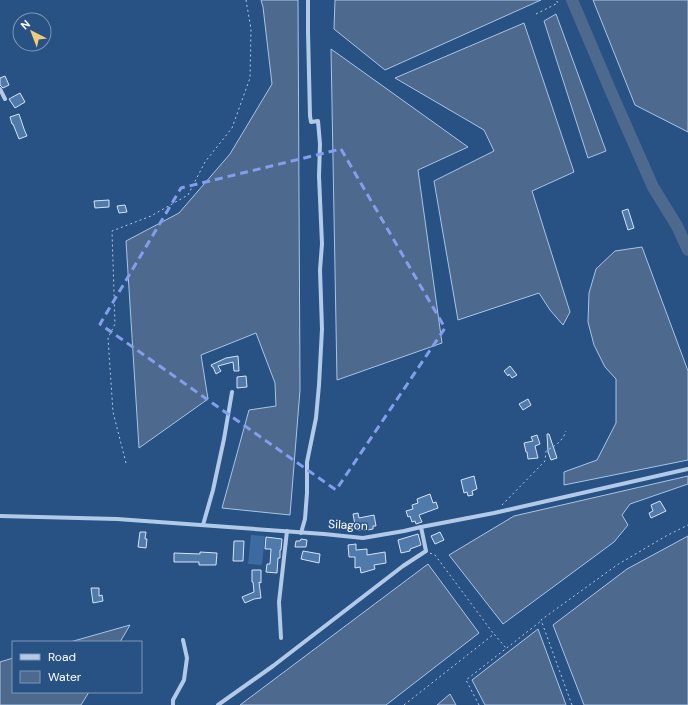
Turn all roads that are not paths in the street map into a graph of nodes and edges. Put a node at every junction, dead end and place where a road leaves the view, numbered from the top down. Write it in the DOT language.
graph roads {
  1 [pos="308,0"];
  2 [pos="0,89"];
  3 [pos="5,99"];
  4 [pos="232,392"];
  5 [pos="688,470"];
  6 [pos="0,516"];
  7 [pos="203,525"];
  8 [pos="421,527"];
  9 [pos="287,531"];
  10 [pos="301,532"];
  11 [pos="281,638"];
  12 [pos="183,640"];
  13 [pos="172,705"];
  14 [pos="218,705"];
  1 -- 10 [label="street"];
  2 -- 3 [label="street"];
  4 -- 7 [label="street"];
  5 -- 8 [label="street, Silagon"];
  6 -- 7 [label="street, Silagon"];
  7 -- 9 [label="street, Silagon"];
  8 -- 10 [label="street, Silagon"];
  8 -- 14 [label="street"];
  9 -- 10 [label="street, Silagon"];
  9 -- 11 [label="street"];
  12 -- 13 [label="street"];
}
